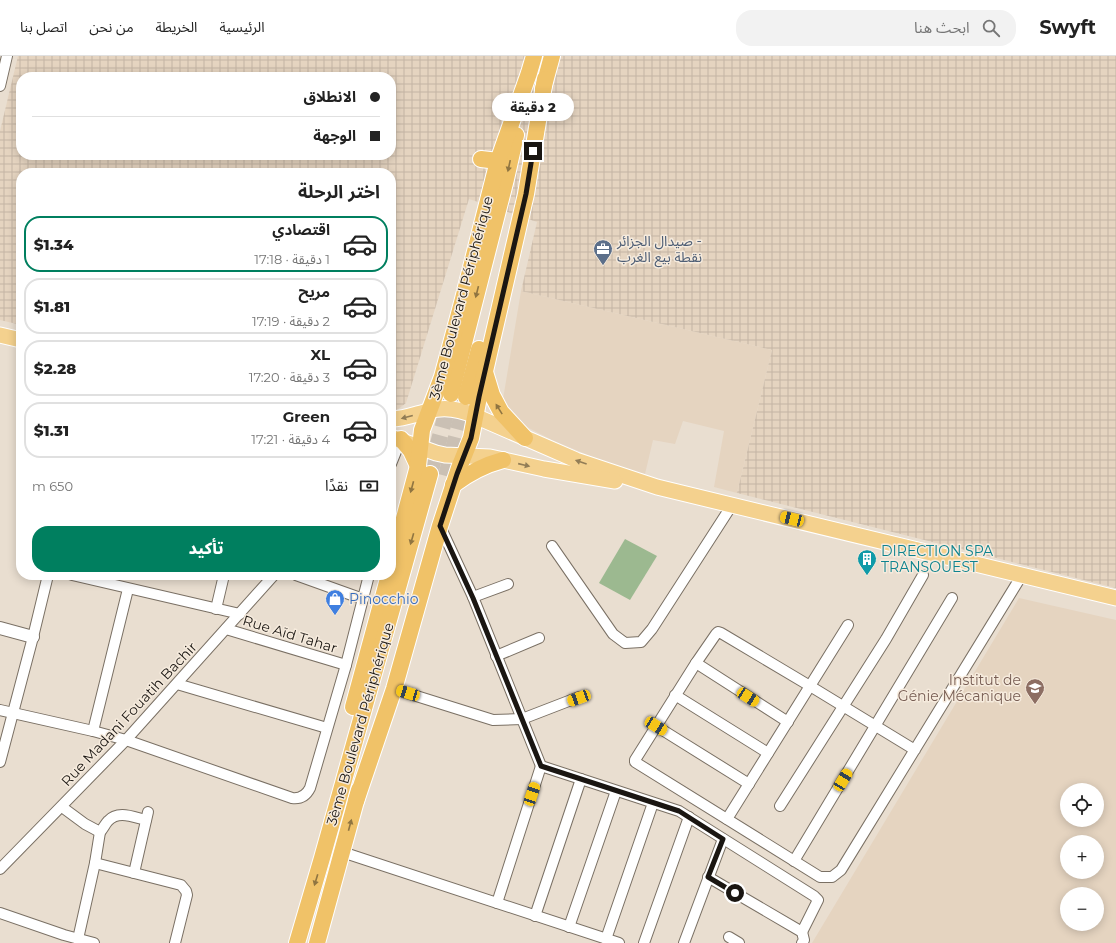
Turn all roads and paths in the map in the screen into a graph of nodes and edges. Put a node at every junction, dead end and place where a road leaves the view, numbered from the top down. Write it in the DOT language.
graph roads {
  1 [pos="7,56"];
  2 [pos="534,56"];
  3 [pos="552,56"];
  4 [pos="529,73"];
  5 [pos="545,79"];
  6 [pos="0,86"];
  7 [pos="481,159"];
  8 [pos="498,161"];
  9 [pos="0,335"];
  10 [pos="16,339"];
  11 [pos="485,370"];
  12 [pos="429,411"];
  13 [pos="475,416"];
  14 [pos="396,419"];
  15 [pos="525,438"];
  16 [pos="396,442"];
  17 [pos="396,442"];
  18 [pos="420,448"];
  19 [pos="464,455"];
  20 [pos="503,460"];
  21 [pos="437,475"];
  22 [pos="658,487"];
  23 [pos="732,505"];
  24 [pos="440,526"];
  25 [pos="552,546"];
  26 [pos="396,556"];
  27 [pos="923,575"];
  28 [pos="1022,575"];
  29 [pos="47,580"];
  30 [pos="94,580"];
  31 [pos="223,580"];
  32 [pos="270,580"];
  33 [pos="310,580"];
  34 [pos="368,580"];
  35 [pos="388,580"];
  36 [pos="508,584"];
  37 [pos="128,588"];
  38 [pos="473,598"];
  39 [pos="952,598"];
  40 [pos="1116,598"];
  41 [pos="363,599"];
  42 [pos="216,609"];
  43 [pos="240,614"];
  44 [pos="848,625"];
  45 [pos="0,628"];
  46 [pos="226,629"];
  47 [pos="33,637"];
  48 [pos="539,638"];
  49 [pos="496,656"];
  50 [pos="696,663"];
  51 [pos="346,665"];
  52 [pos="177,684"];
  53 [pos="810,686"];
  54 [pos="394,689"];
  55 [pos="676,695"];
  56 [pos="579,698"];
  57 [pos="843,706"];
  58 [pos="0,710"];
  59 [pos="12,713"];
  60 [pos="522,719"];
  61 [pos="788,722"];
  62 [pos="656,726"];
  63 [pos="875,726"];
  64 [pos="328,728"];
  65 [pos="93,731"];
  66 [pos="126,740"];
  67 [pos="915,750"];
  68 [pos="768,754"];
  69 [pos="0,762"];
  70 [pos="541,766"];
  71 [pos="581,779"];
  72 [pos="749,784"];
  73 [pos="616,790"];
  74 [pos="356,800"];
  75 [pos="653,802"];
  76 [pos="780,806"];
  77 [pos="62,807"];
  78 [pos="689,817"];
  79 [pos="727,819"];
  80 [pos="100,832"];
  81 [pos="723,839"];
  82 [pos="342,852"];
  83 [pos="322,858"];
  84 [pos="794,861"];
  85 [pos="95,863"];
  86 [pos="0,869"];
  87 [pos="134,872"];
  88 [pos="708,877"];
  89 [pos="497,904"];
  90 [pos="0,912"];
  91 [pos="535,916"];
  92 [pos="569,927"];
  93 [pos="802,932"];
  94 [pos="728,937"];
  95 [pos="78,939"];
  96 [pos="606,939"];
  97 [pos="94,943"];
  98 [pos="176,943"];
  99 [pos="297,943"];
  100 [pos="317,943"];
  101 [pos="619,943"];
  102 [pos="644,943"];
  103 [pos="684,943"];
  104 [pos="739,943"];
  105 [pos="802,943"];
  1 -- 6 [label="street"];
  2 -- 4 [label="highway, 3ème Boulevard Périphérique"];
  3 -- 5 [label="highway"];
  4 -- 5 [label="highway, one-way"];
  4 -- 8 [label="highway, 3ème Boulevard Périphérique"];
  5 -- 11 [label="highway"];
  7 -- 8 [label="highway"];
  8 -- 12 [label="highway, 3ème Boulevard Périphérique"];
  9 -- 10 [label="main road"];
  11 -- 13 [label="highway"];
  15 -- 11 [label="highway, one-way"];
  12 -- 13 [label="main road"];
  12 -- 14 [label="main road, one-way"];
  12 -- 18 [label="highway, 3ème Boulevard Périphérique"];
  13 -- 15 [label="main road"];
  13 -- 19 [label="highway"];
  22 -- 15 [label="main road, one-way"];
  16 -- 18 [label="main road"];
  17 -- 21 [label="highway"];
  18 -- 19 [label="main road"];
  18 -- 21 [label="highway, 3ème Boulevard Périphérique"];
  19 -- 20 [label="main road"];
  19 -- 21 [label="highway"];
  20 -- 21 [label="highway"];
  20 -- 22 [label="main road, one-way"];
  21 -- 24 [label="highway"];
  21 -- 26 [label="highway, 3ème Boulevard Périphérique, one-way"];
  21 -- 74 [label="highway"];
  21 -- 83 [label="highway, 3ème Boulevard Périphérique, one-way"];
  22 -- 23 [label="main road"];
  23 -- 25 [label="street"];
  23 -- 28 [label="main road"];
  24 -- 38 [label="street"];
  24 -- 54 [label="highway"];
  27 -- 57 [label="street"];
  28 -- 40 [label="main road"];
  28 -- 67 [label="street"];
  29 -- 47 [label="street"];
  30 -- 37 [label="street"];
  31 -- 42 [label="street"];
  32 -- 43 [label="street, Rue Madani Fouatih Bachir"];
  33 -- 41 [label="street"];
  34 -- 41 [label="street"];
  35 -- 83 [label="highway, 3ème Boulevard Périphérique"];
  36 -- 38 [label="street"];
  37 -- 42 [label="street"];
  37 -- 65 [label="street"];
  38 -- 49 [label="street"];
  39 -- 63 [label="street"];
  41 -- 51 [label="street"];
  42 -- 43 [label="street"];
  43 -- 46 [label="street, Rue Madani Fouatih Bachir"];
  44 -- 53 [label="street"];
  45 -- 47 [label="street"];
  46 -- 51 [label="street, Rue Aïd Tahar"];
  46 -- 52 [label="street, Rue Madani Fouatih Bachir"];
  47 -- 59 [label="street"];
  48 -- 49 [label="street"];
  49 -- 60 [label="street"];
  50 -- 53 [label="street"];
  50 -- 55 [label="street"];
  50 -- 61 [label="street"];
  51 -- 64 [label="street"];
  52 -- 64 [label="street"];
  52 -- 66 [label="street, Rue Madani Fouatih Bachir"];
  53 -- 57 [label="street"];
  53 -- 61 [label="street"];
  54 -- 60 [label="street"];
  54 -- 74 [label="highway"];
  55 -- 62 [label="street"];
  55 -- 68 [label="street"];
  56 -- 60 [label="street"];
  57 -- 63 [label="street"];
  57 -- 76 [label="street"];
  58 -- 59 [label="street"];
  59 -- 65 [label="street"];
  59 -- 69 [label="street"];
  60 -- 70 [label="street"];
  61 -- 68 [label="street"];
  62 -- 72 [label="street"];
  62 -- 79 [label="street"];
  63 -- 67 [label="street"];
  63 -- 84 [label="street"];
  64 -- 66 [label="street"];
  65 -- 66 [label="street"];
  66 -- 77 [label="street, Rue Madani Fouatih Bachir"];
  67 -- 84 [label="street"];
  68 -- 72 [label="street"];
  70 -- 71 [label="street"];
  70 -- 89 [label="street"];
  71 -- 73 [label="street"];
  71 -- 91 [label="street"];
  72 -- 79 [label="street"];
  73 -- 75 [label="street"];
  73 -- 92 [label="street"];
  82 -- 74 [label="highway, one-way"];
  75 -- 78 [label="street"];
  75 -- 96 [label="street"];
  77 -- 80 [label="street"];
  77 -- 86 [label="street, Rue Madani Fouatih Bachir"];
  78 -- 81 [label="street"];
  78 -- 102 [label="street"];
  79 -- 84 [label="street"];
  80 -- 85 [label="street"];
  80 -- 87 [label="street"];
  81 -- 88 [label="street"];
  81 -- 93 [label="street"];
  82 -- 89 [label="street"];
  82 -- 100 [label="highway"];
  83 -- 99 [label="highway, 3ème Boulevard Périphérique, one-way"];
  85 -- 87 [label="street"];
  85 -- 95 [label="street"];
  87 -- 98 [label="street"];
  88 -- 93 [label="street"];
  88 -- 103 [label="street"];
  89 -- 91 [label="street"];
  90 -- 95 [label="street"];
  91 -- 92 [label="street"];
  92 -- 96 [label="street"];
  93 -- 105 [label="street"];
  94 -- 104 [label="street"];
  95 -- 97 [label="street"];
  96 -- 101 [label="street"];
}
